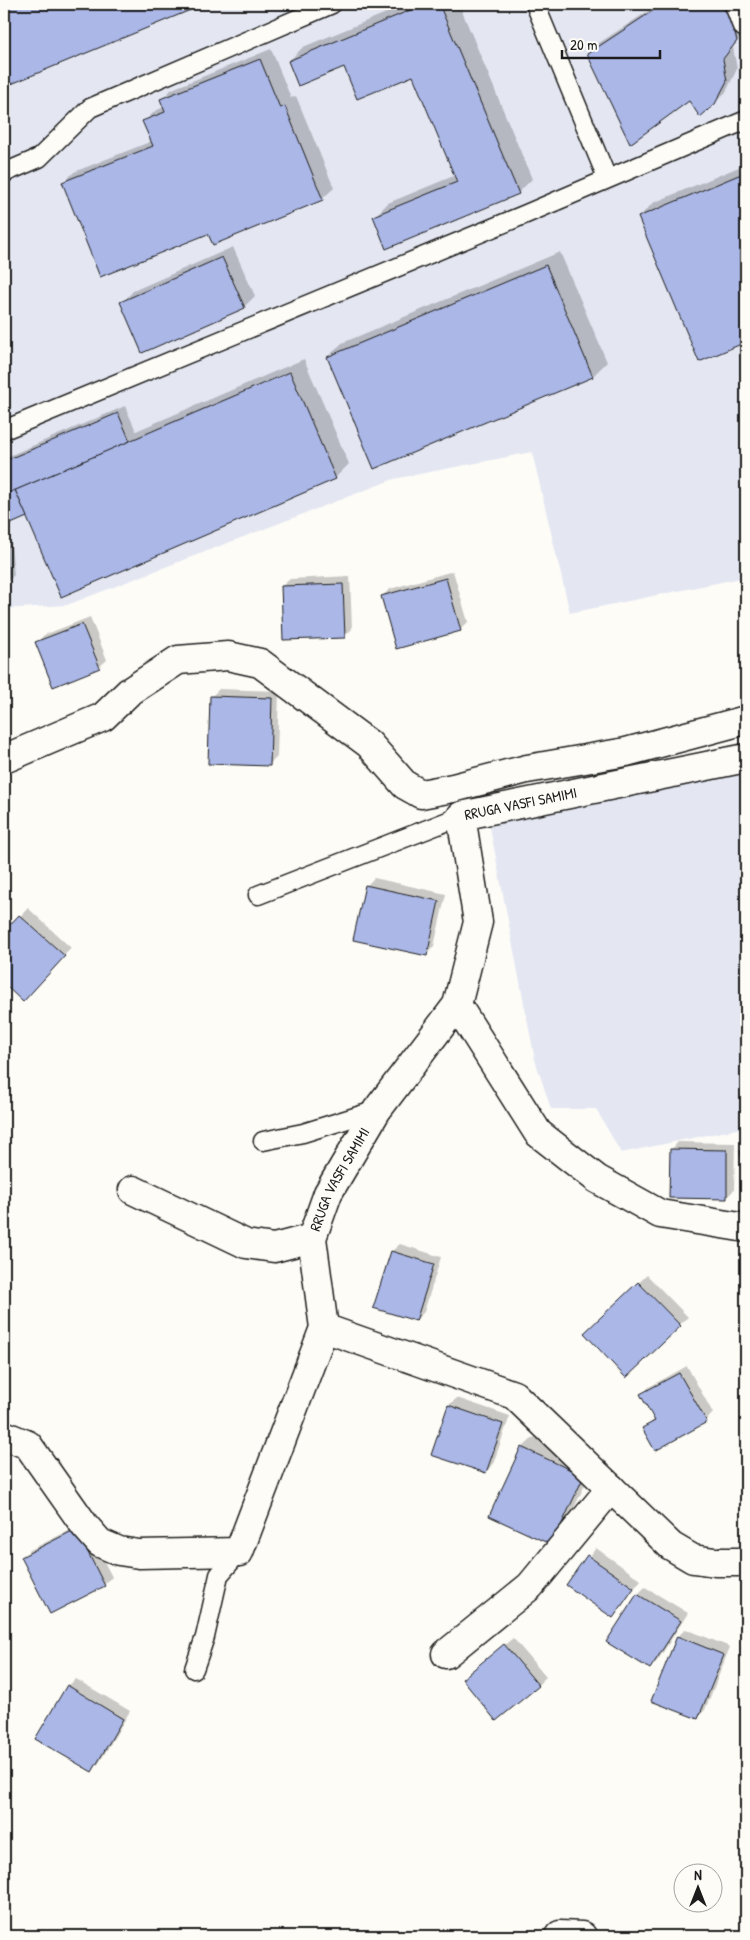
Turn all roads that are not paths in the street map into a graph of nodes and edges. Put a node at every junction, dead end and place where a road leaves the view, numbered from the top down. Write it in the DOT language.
graph roads {
  1 [pos="332,4"];
  2 [pos="535,4"];
  3 [pos="739,4"];
  4 [pos="746,23"];
  5 [pos="746,120"];
  6 [pos="4,173"];
  7 [pos="607,178"];
  8 [pos="4,430"];
  9 [pos="746,720"];
  10 [pos="746,758"];
  11 [pos="4,759"];
  12 [pos="461,816"];
  13 [pos="258,895"];
  14 [pos="457,1005"];
  15 [pos="377,1110"];
  16 [pos="263,1141"];
  17 [pos="133,1190"];
  18 [pos="746,1228"];
  19 [pos="312,1238"];
  20 [pos="324,1328"];
  21 [pos="4,1435"];
  22 [pos="611,1488"];
  23 [pos="239,1552"];
  24 [pos="746,1562"];
  25 [pos="446,1654"];
  26 [pos="194,1669"];
  27 [pos="559,1936"];
  28 [pos="582,1936"];
  1 -- 6 [label="lane"];
  2 -- 7 [label="lane"];
  3 -- 4 [label="street"];
  5 -- 7 [label="lane"];
  7 -- 8 [label="lane"];
  9 -- 11 [label="street"];
  10 -- 12 [label="street, RRUGA VASFI SAMIMI"];
  12 -- 13 [label="lane"];
  12 -- 14 [label="street, RRUGA VASFI SAMIMI"];
  14 -- 15 [label="street, RRUGA VASFI SAMIMI"];
  14 -- 18 [label="street"];
  15 -- 16 [label="lane"];
  15 -- 19 [label="street, RRUGA VASFI SAMIMI"];
  17 -- 19 [label="street"];
  19 -- 20 [label="street, RRUGA VASFI SAMIMI"];
  20 -- 22 [label="street"];
  20 -- 23 [label="street, RRUGA VASFI SAMIMI"];
  21 -- 23 [label="street"];
  22 -- 24 [label="street"];
  22 -- 25 [label="street"];
  23 -- 26 [label="lane"];
  27 -- 28 [label="street"];
}
